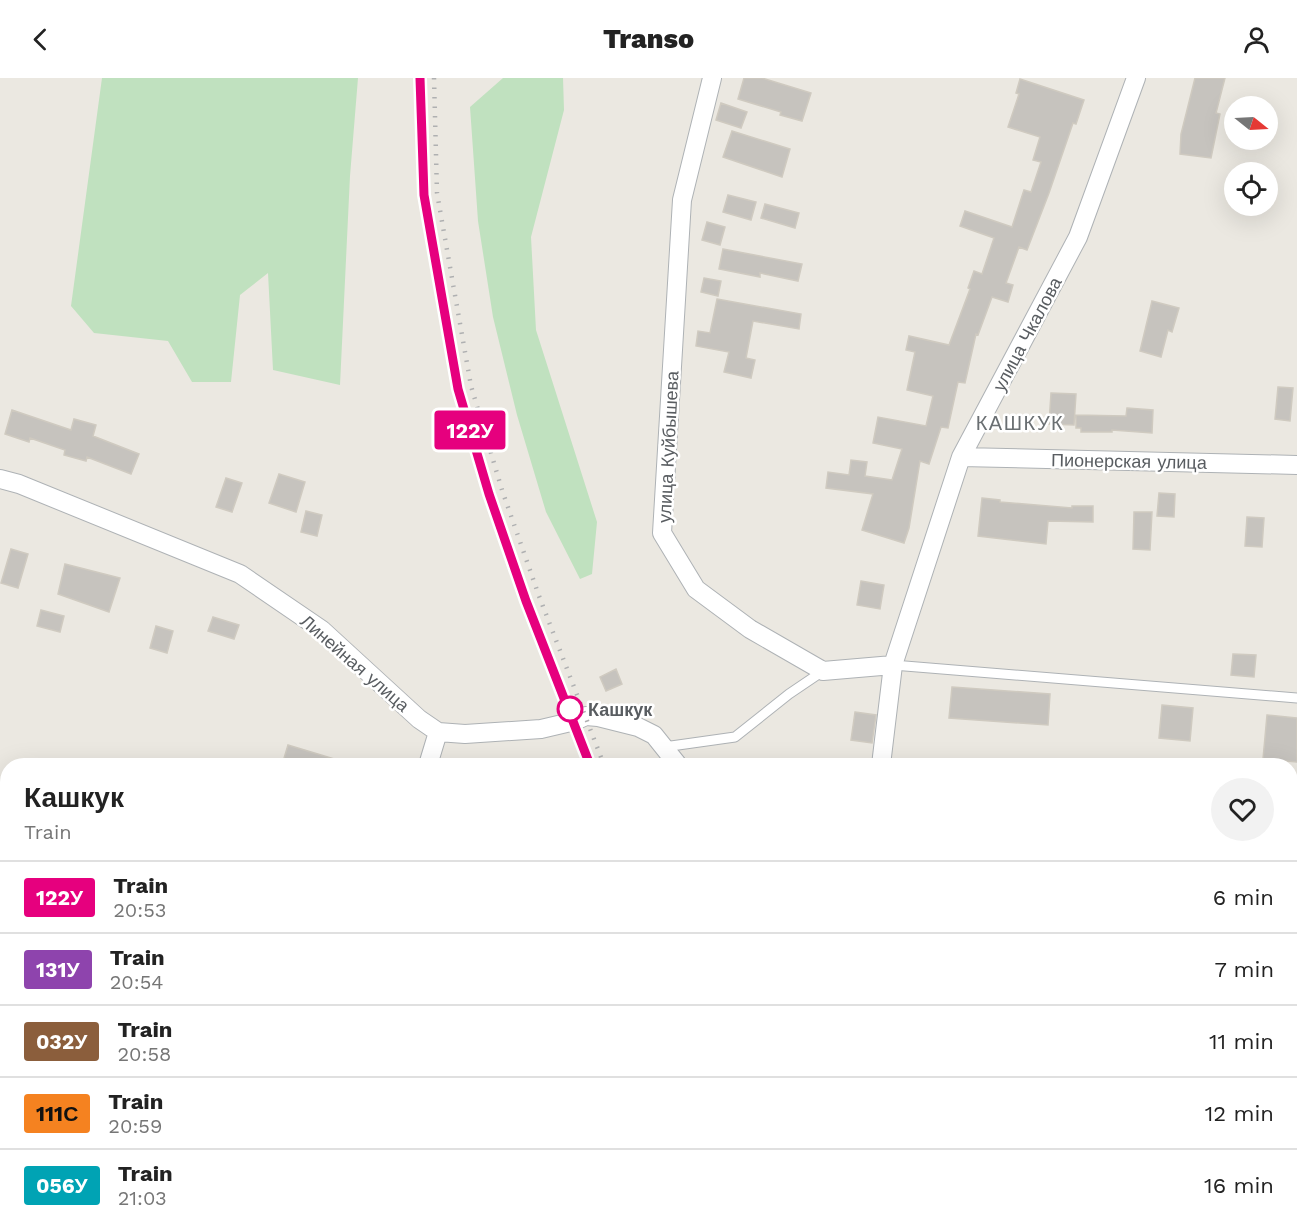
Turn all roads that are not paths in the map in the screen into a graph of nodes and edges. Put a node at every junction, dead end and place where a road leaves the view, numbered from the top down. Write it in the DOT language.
graph roads {
  1 [pos="712,78"];
  2 [pos="1136,78"];
  3 [pos="961,457"];
  4 [pos="1297,465"];
  5 [pos="0,478"];
  6 [pos="893,665"];
  7 [pos="823,671"];
  8 [pos="1297,698"];
  9 [pos="438,732"];
  10 [pos="664,747"];
  11 [pos="430,758"];
  12 [pos="673,758"];
  13 [pos="879,758"];
  1 -- 7 [label="street, улица Куйбышева"];
  2 -- 3 [label="street, улица Чкалова"];
  3 -- 4 [label="street, Пионерская улица"];
  3 -- 6 [label="street, улица Чкалова"];
  5 -- 9 [label="street, Линейная улица"];
  6 -- 7 [label="street"];
  6 -- 8 [label="lane"];
  6 -- 13 [label="street, улица Чкалова"];
  7 -- 10 [label="lane"];
  9 -- 10 [label="street"];
  9 -- 11 [label="street"];
  10 -- 12 [label="street"];
}
